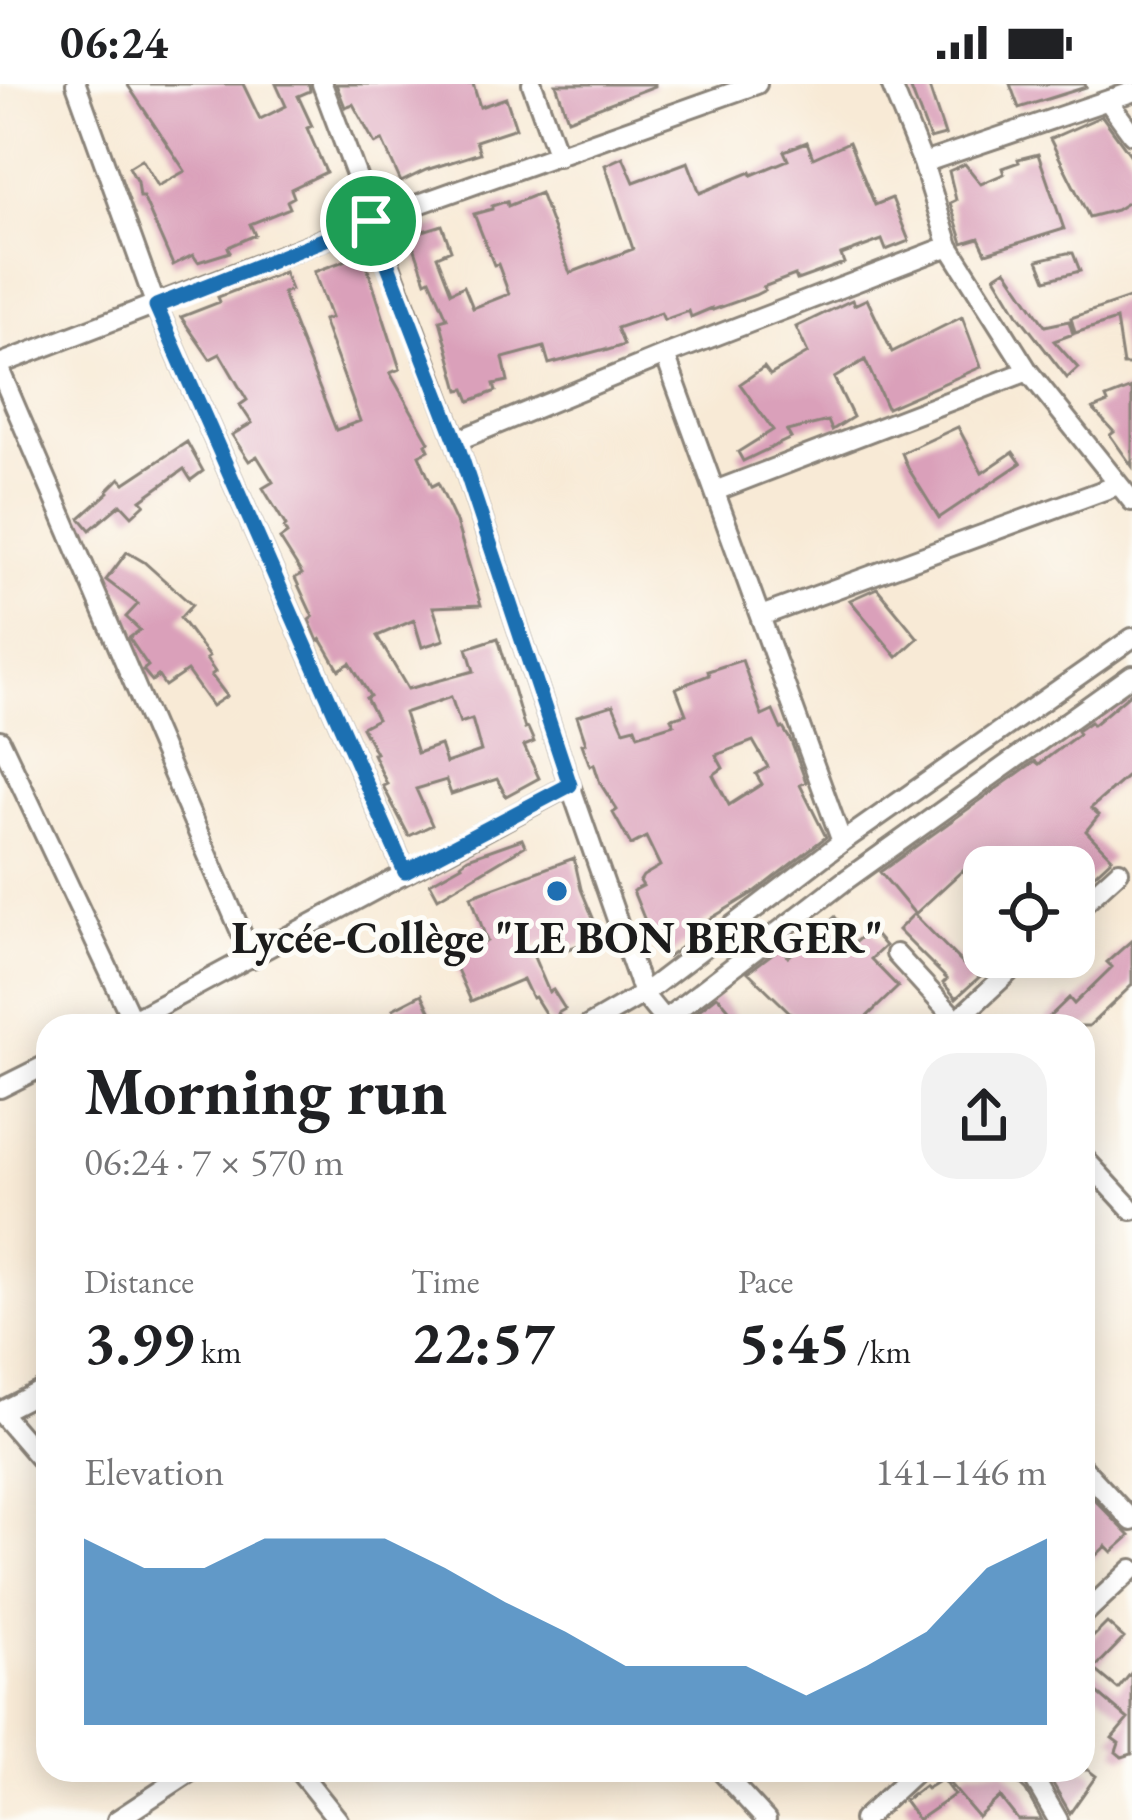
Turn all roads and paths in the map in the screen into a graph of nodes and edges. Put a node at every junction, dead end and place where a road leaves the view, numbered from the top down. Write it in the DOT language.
graph roads {
  1 [pos="76,84"];
  2 [pos="322,84"];
  3 [pos="532,84"];
  4 [pos="757,84"];
  5 [pos="890,84"];
  6 [pos="1132,92"];
  7 [pos="1108,100"];
  8 [pos="1132,134"];
  9 [pos="558,156"];
  10 [pos="923,163"];
  11 [pos="371,221"];
  12 [pos="949,247"];
  13 [pos="156,306"];
  14 [pos="664,356"];
  15 [pos="0,368"];
  16 [pos="1028,370"];
  17 [pos="456,441"];
  18 [pos="1118,485"];
  19 [pos="715,491"];
  20 [pos="1132,501"];
  21 [pos="761,616"];
  22 [pos="1132,638"];
  23 [pos="1132,675"];
  24 [pos="1010,723"];
  25 [pos="0,740"];
  26 [pos="1028,749"];
  27 [pos="570,785"];
  28 [pos="842,842"];
  29 [pos="1119,871"];
  30 [pos="405,872"];
  31 [pos="1095,893"];
  32 [pos="896,954"];
  33 [pos="252,958"];
  34 [pos="1004,978"];
  35 [pos="643,994"];
  36 [pos="125,1014"];
  37 [pos="148,1014"];
  38 [pos="609,1014"];
  39 [pos="660,1014"];
  40 [pos="678,1014"];
  41 [pos="951,1014"];
  42 [pos="968,1014"];
  43 [pos="36,1070"];
  44 [pos="0,1088"];
  45 [pos="1095,1170"];
  46 [pos="1132,1210"];
  47 [pos="36,1393"];
  48 [pos="0,1412"];
  49 [pos="36,1454"];
  50 [pos="1095,1481"];
  51 [pos="1132,1520"];
  52 [pos="1132,1569"];
  53 [pos="1095,1604"];
  54 [pos="176,1782"];
  55 [pos="308,1782"];
  56 [pos="731,1782"];
  57 [pos="904,1782"];
  58 [pos="1036,1782"];
  59 [pos="117,1820"];
  60 [pos="338,1820"];
  61 [pos="766,1820"];
  62 [pos="862,1820"];
  63 [pos="1058,1820"];
  1 -- 13 [label="street"];
  2 -- 11 [label="street"];
  3 -- 9 [label="street"];
  4 -- 9 [label="street"];
  5 -- 10 [label="street"];
  6 -- 7 [label="street"];
  7 -- 8 [label="street"];
  7 -- 10 [label="street"];
  9 -- 11 [label="street"];
  10 -- 12 [label="street"];
  11 -- 13 [label="street"];
  11 -- 17 [label="street"];
  12 -- 14 [label="street"];
  12 -- 16 [label="street"];
  13 -- 15 [label="street"];
  13 -- 30 [label="street"];
  14 -- 17 [label="street"];
  14 -- 19 [label="street"];
  15 -- 33 [label="street"];
  16 -- 18 [label="street"];
  16 -- 19 [label="street"];
  17 -- 27 [label="street"];
  18 -- 20 [label="street"];
  18 -- 21 [label="street"];
  19 -- 21 [label="street"];
  21 -- 28 [label="street"];
  22 -- 24 [label="street"];
  23 -- 26 [label="street"];
  24 -- 26 [label="street"];
  24 -- 28 [label="street"];
  25 -- 36 [label="street"];
  26 -- 40 [label="street"];
  27 -- 30 [label="street"];
  27 -- 35 [label="street"];
  28 -- 35 [label="street"];
  29 -- 31 [label="street"];
  30 -- 33 [label="street"];
  32 -- 41 [label="street"];
  33 -- 37 [label="street"];
  34 -- 42 [label="street"];
  35 -- 38 [label="street"];
  35 -- 39 [label="street"];
  43 -- 44 [label="street"];
  45 -- 46 [label="street"];
  47 -- 48 [label="street"];
  48 -- 49 [label="street"];
  50 -- 51 [label="street"];
  52 -- 53 [label="street"];
  54 -- 59 [label="street"];
  55 -- 60 [label="street"];
  56 -- 61 [label="street"];
  57 -- 62 [label="street"];
  58 -- 63 [label="street"];
}
